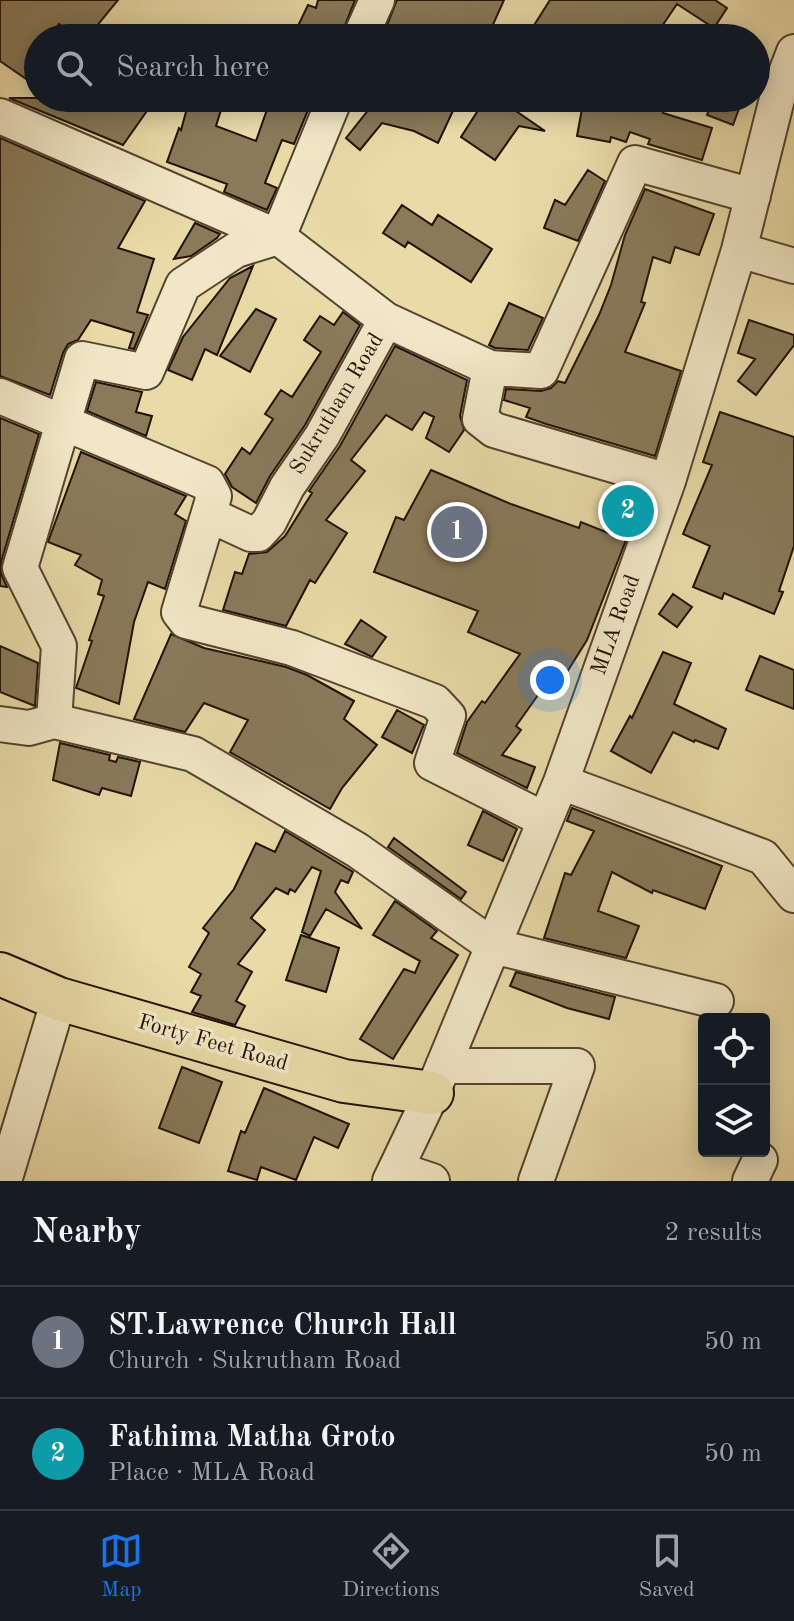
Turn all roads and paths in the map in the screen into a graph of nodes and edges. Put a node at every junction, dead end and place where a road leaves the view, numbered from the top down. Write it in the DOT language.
graph roads {
  1 [pos="377,0"];
  2 [pos="366,24"];
  3 [pos="794,52"];
  4 [pos="329,112"];
  5 [pos="0,116"];
  6 [pos="753,196"];
  7 [pos="278,237"];
  8 [pos="739,250"];
  9 [pos="794,266"];
  10 [pos="386,320"];
  11 [pos="490,368"];
  12 [pos="0,396"];
  13 [pos="65,422"];
  14 [pos="668,481"];
  15 [pos="210,515"];
  16 [pos="10,566"];
  17 [pos="54,721"];
  18 [pos="0,724"];
  19 [pos="561,782"];
  20 [pos="545,820"];
  21 [pos="794,895"];
  22 [pos="493,946"];
  23 [pos="0,974"];
  24 [pos="59,999"];
  25 [pos="716,1001"];
  26 [pos="438,1080"];
  27 [pos="393,1175"];
  28 [pos="4,1181"];
  29 [pos="432,1181"];
  30 [pos="536,1181"];
  1 -- 2 [label="street"];
  3 -- 6 [label="street, MLA Road"];
  4 -- 7 [label="street"];
  5 -- 7 [label="street"];
  6 -- 8 [label="street, MLA Road"];
  6 -- 11 [label="street"];
  7 -- 10 [label="street"];
  7 -- 13 [label="street"];
  8 -- 9 [label="street"];
  8 -- 14 [label="street, MLA Road"];
  10 -- 11 [label="street, Sukrutham Road"];
  10 -- 15 [label="street, Sukrutham Road"];
  11 -- 14 [label="street"];
  12 -- 13 [label="street"];
  13 -- 15 [label="street"];
  13 -- 16 [label="street"];
  14 -- 19 [label="street, MLA Road"];
  15 -- 20 [label="street"];
  16 -- 17 [label="street"];
  17 -- 18 [label="street"];
  17 -- 22 [label="street"];
  19 -- 20 [label="street, MLA Road"];
  19 -- 21 [label="street"];
  20 -- 22 [label="street, MLA Road"];
  22 -- 25 [label="street"];
  22 -- 26 [label="street, MLA Road"];
  23 -- 24 [label="main road, Forty Feet Road"];
  24 -- 26 [label="main road, Forty Feet Road"];
  24 -- 28 [label="street"];
  26 -- 27 [label="street, MLA Road"];
  26 -- 30 [label="street"];
  27 -- 29 [label="street"];
}
